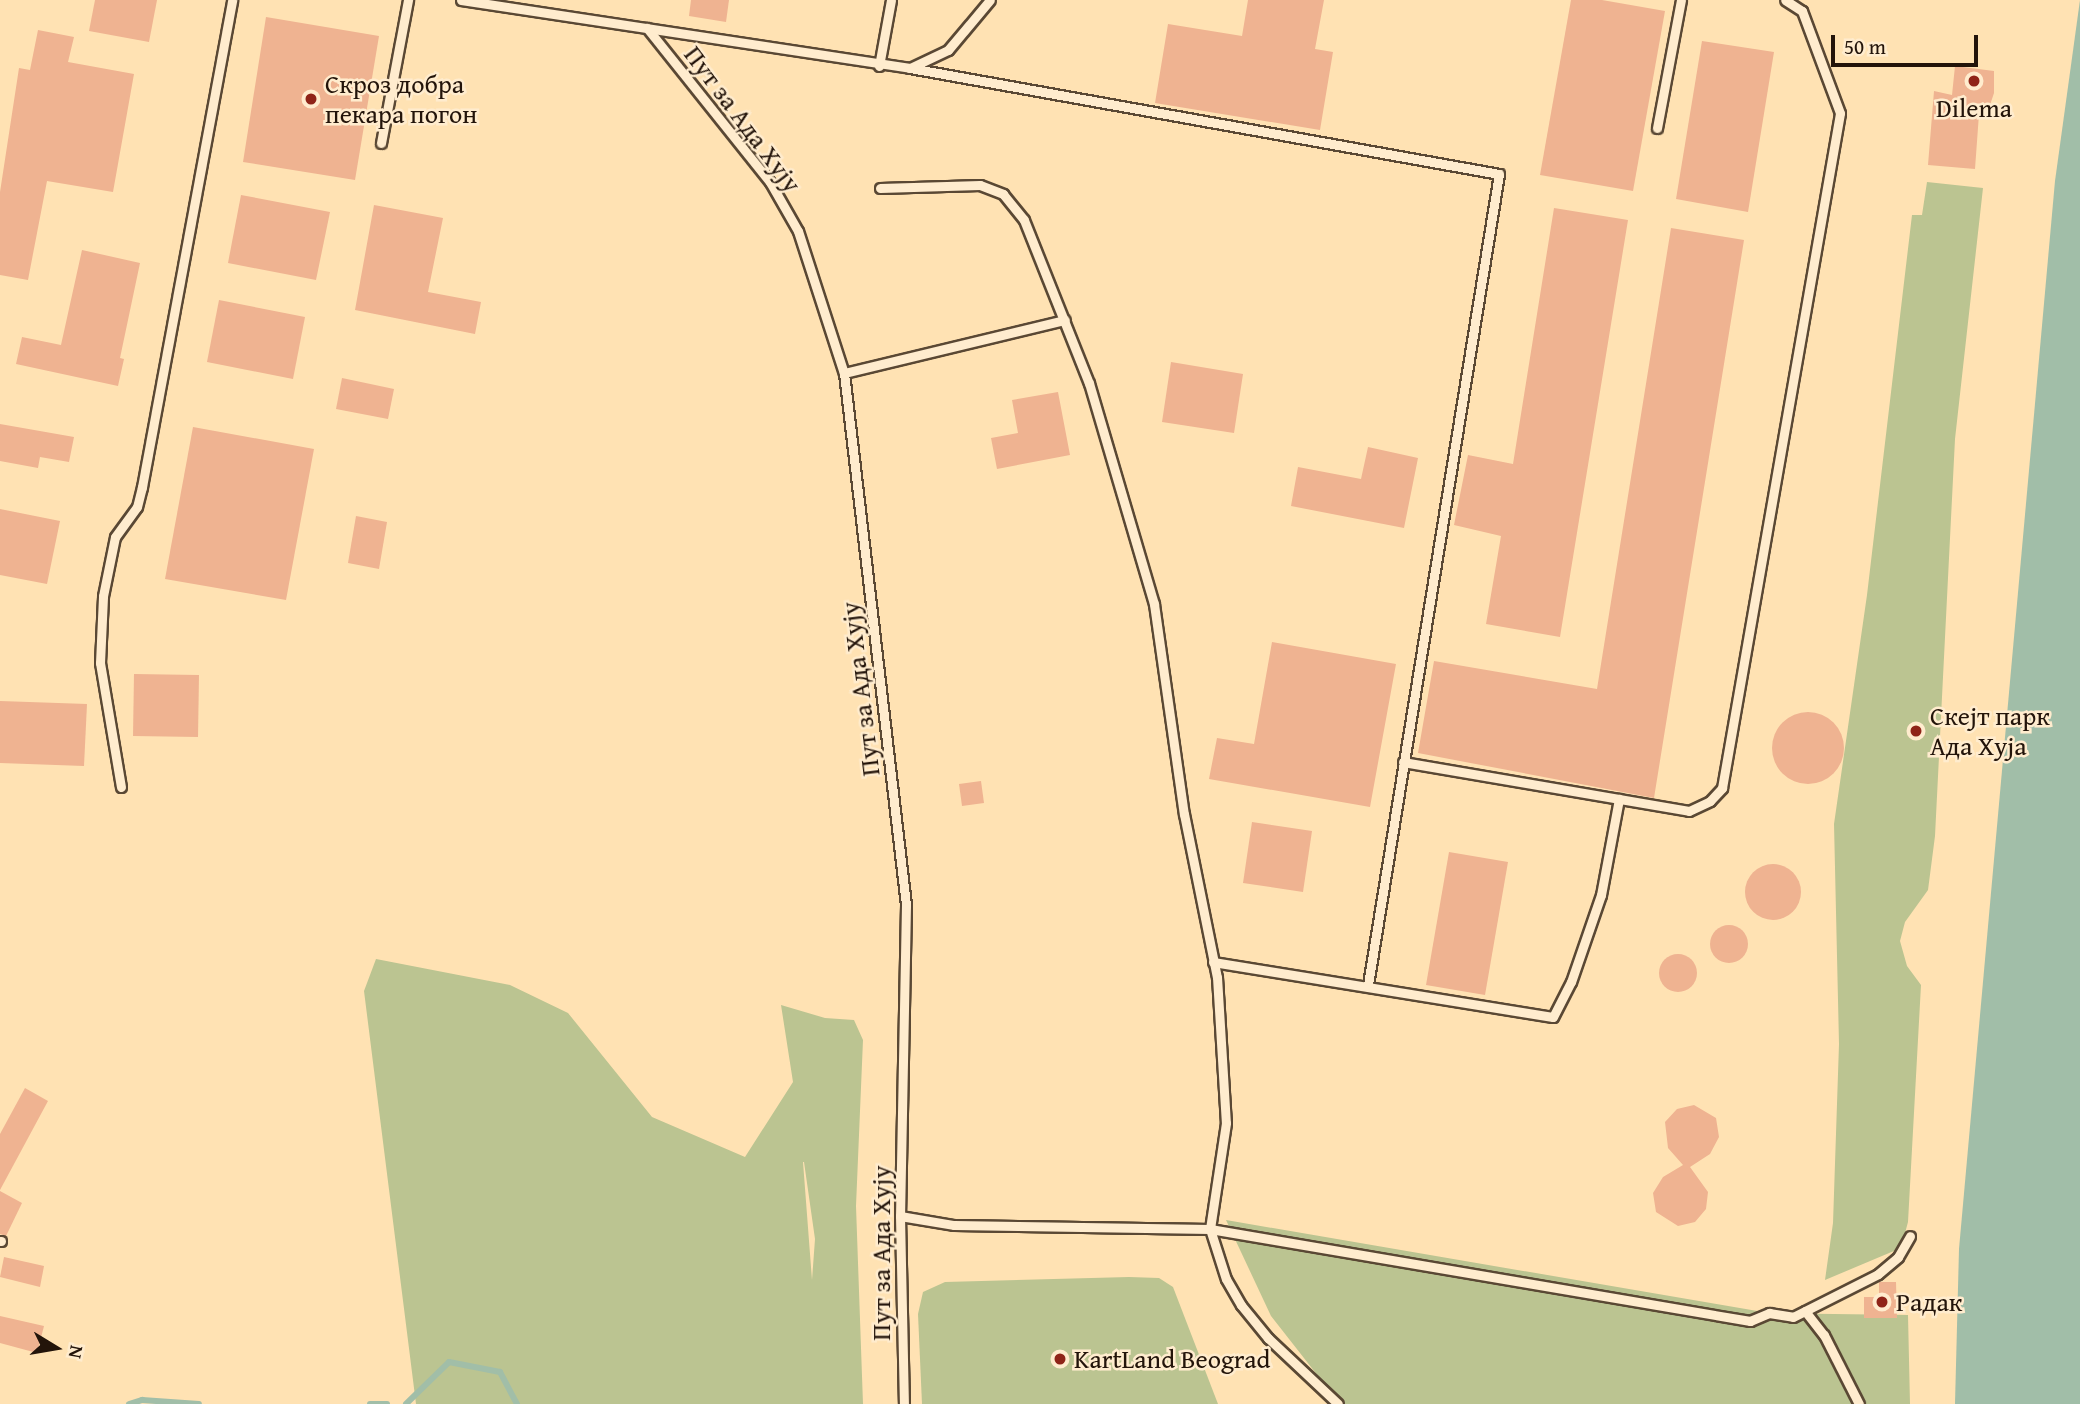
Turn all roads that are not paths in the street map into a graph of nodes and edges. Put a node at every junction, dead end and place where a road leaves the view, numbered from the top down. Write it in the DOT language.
graph roads {
  1 [pos="232,0"];
  2 [pos="408,0"];
  3 [pos="461,0"];
  4 [pos="891,0"];
  5 [pos="990,0"];
  6 [pos="1681,0"];
  7 [pos="1785,0"];
  8 [pos="647,28"];
  9 [pos="879,66"];
  10 [pos="910,68"];
  11 [pos="1657,128"];
  12 [pos="382,143"];
  13 [pos="880,188"];
  14 [pos="1065,320"];
  15 [pos="844,373"];
  16 [pos="1403,762"];
  17 [pos="121,787"];
  18 [pos="1619,799"];
  19 [pos="1213,962"];
  20 [pos="1368,985"];
  21 [pos="900,1216"];
  22 [pos="1210,1229"];
  23 [pos="1910,1236"];
  24 [pos="1805,1311"];
  25 [pos="904,1404"];
  26 [pos="1338,1404"];
  27 [pos="1859,1404"];
  1 -- 17 [label="lane"];
  2 -- 12 [label="lane"];
  3 -- 8 [label="lane, Пут за Ада Хују"];
  4 -- 9 [label="lane"];
  5 -- 10 [label="lane"];
  6 -- 11 [label="lane"];
  7 -- 18 [label="lane"];
  8 -- 9 [label="lane, Пут за Ада Хују"];
  8 -- 15 [label="lane, Пут за Ада Хују"];
  9 -- 10 [label="lane, Пут за Ада Хују"];
  10 -- 16 [label="lane, Пут за Ада Хују"];
  13 -- 14 [label="lane"];
  14 -- 15 [label="lane"];
  14 -- 19 [label="lane"];
  15 -- 21 [label="lane, Пут за Ада Хују"];
  16 -- 18 [label="lane"];
  16 -- 20 [label="lane"];
  18 -- 20 [label="lane"];
  19 -- 20 [label="lane"];
  19 -- 22 [label="lane"];
  21 -- 22 [label="lane"];
  21 -- 25 [label="lane, Пут за Ада Хују"];
  22 -- 24 [label="lane"];
  22 -- 26 [label="lane"];
  23 -- 24 [label="lane"];
  24 -- 27 [label="lane"];
}
